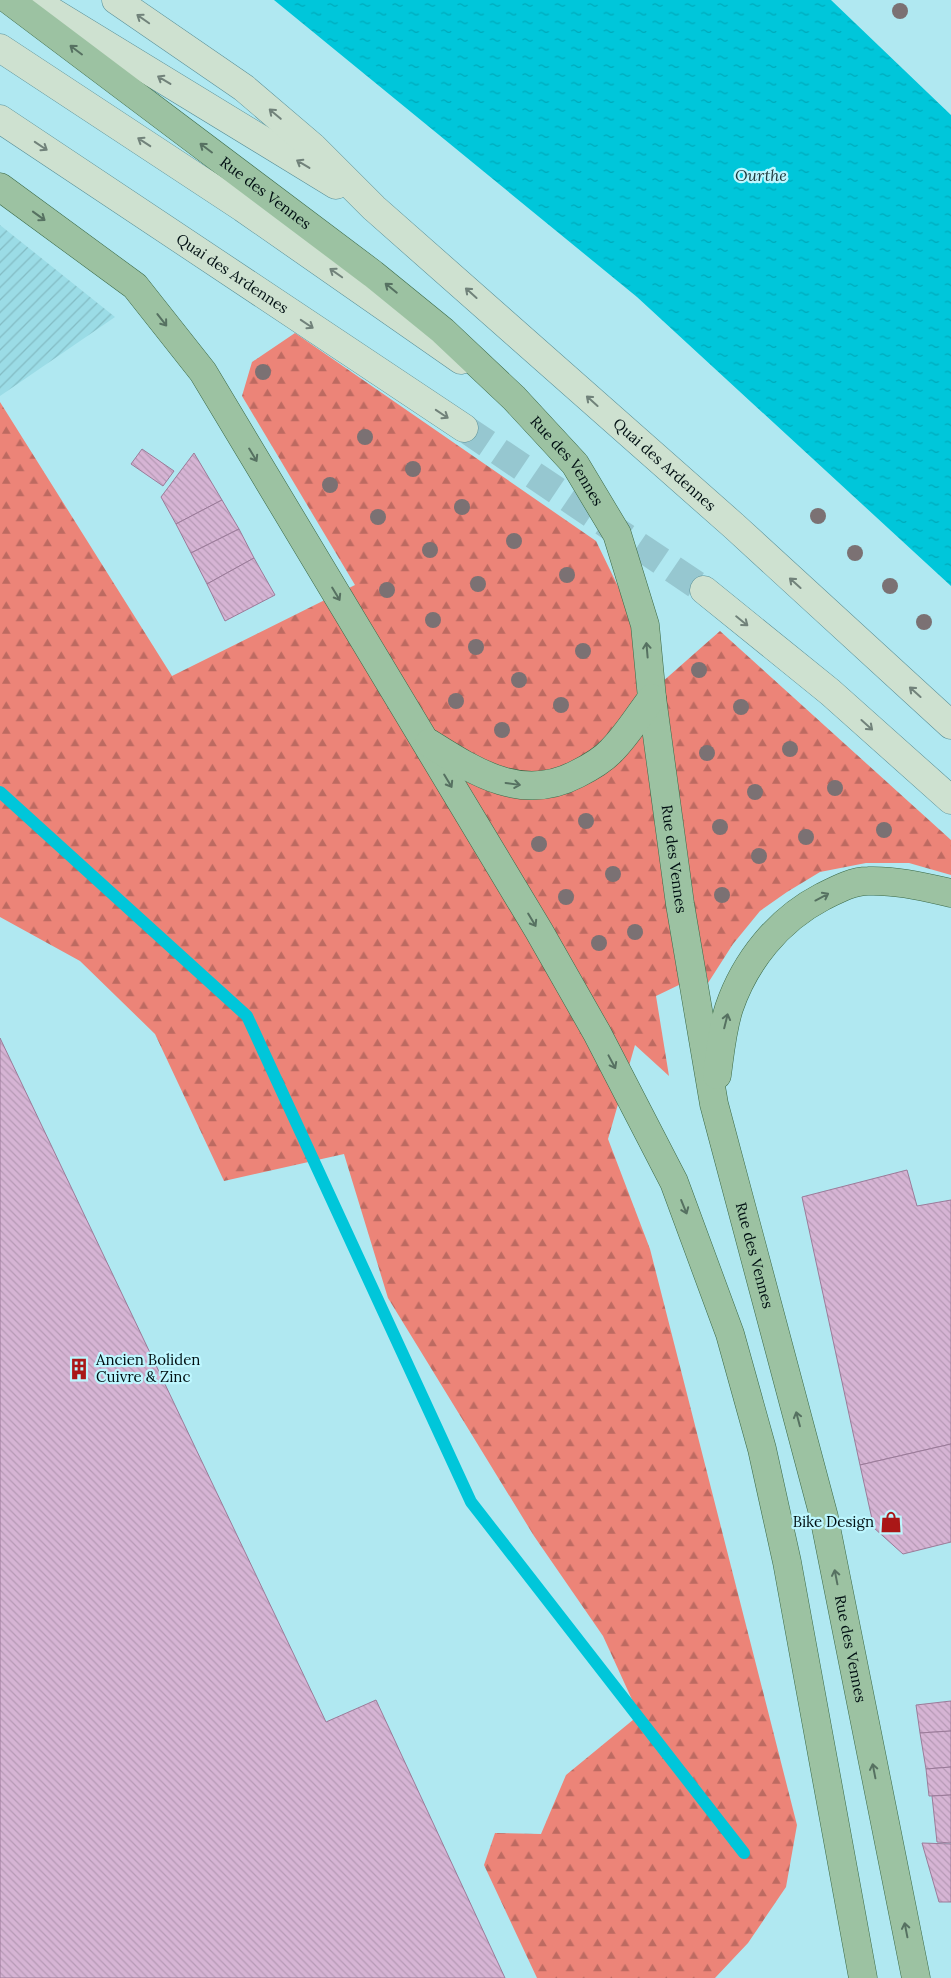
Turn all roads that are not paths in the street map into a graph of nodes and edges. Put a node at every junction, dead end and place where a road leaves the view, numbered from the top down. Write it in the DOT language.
graph roads {
  1 [pos="9,0"];
  2 [pos="33,0"];
  3 [pos="116,0"];
  4 [pos="0,48"];
  5 [pos="0,119"];
  6 [pos="0,187"];
  7 [pos="374,208"];
  8 [pos="506,390"];
  9 [pos="464,428"];
  10 [pos="704,590"];
  11 [pos="652,698"];
  12 [pos="951,725"];
  13 [pos="423,739"];
  14 [pos="951,800"];
  15 [pos="951,893"];
  16 [pos="714,1104"];
  17 [pos="863,1978"];
  18 [pos="916,1978"];
  8 -- 1 [label="main road, Rue des Vennes, one-way"];
  7 -- 2 [label="main road, Quai des Ardennes, one-way"];
  7 -- 3 [label="main road, Quai des Ardennes, one-way"];
  8 -- 4 [label="main road, one-way"];
  5 -- 9 [label="main road, Quai des Ardennes, one-way"];
  6 -- 13 [label="main road, one-way"];
  12 -- 7 [label="main road, Quai des Ardennes, one-way"];
  11 -- 8 [label="main road, Rue des Vennes, one-way"];
  10 -- 14 [label="main road, one-way"];
  13 -- 11 [label="main road, one-way"];
  11 -- 16 [label="main road, Rue des Vennes"];
  13 -- 17 [label="main road, one-way"];
  16 -- 15 [label="main road, one-way"];
  18 -- 16 [label="main road, Rue des Vennes, one-way"];
}
